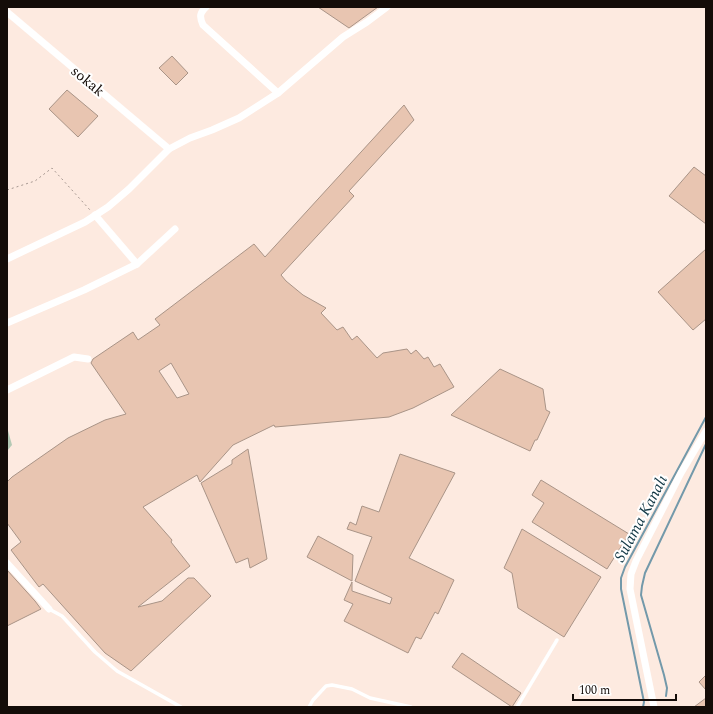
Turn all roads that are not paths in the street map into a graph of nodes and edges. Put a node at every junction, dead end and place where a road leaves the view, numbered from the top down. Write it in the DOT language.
graph roads {
  1 [pos="206,7"];
  2 [pos="387,7"];
  3 [pos="7,12"];
  4 [pos="278,92"];
  5 [pos="169,149"];
  6 [pos="95,215"];
  7 [pos="175,229"];
  8 [pos="7,259"];
  9 [pos="137,264"];
  10 [pos="7,323"];
  11 [pos="88,359"];
  12 [pos="7,390"];
  13 [pos="706,431"];
  14 [pos="7,563"];
  15 [pos="50,609"];
  16 [pos="557,640"];
  17 [pos="181,707"];
  18 [pos="309,707"];
  19 [pos="411,707"];
  20 [pos="517,707"];
  21 [pos="654,707"];
  1 -- 4 [label="street"];
  2 -- 4 [label="street"];
  3 -- 5 [label="street, sokak"];
  4 -- 5 [label="street"];
  5 -- 6 [label="street"];
  6 -- 8 [label="street"];
  6 -- 9 [label="street"];
  7 -- 9 [label="street"];
  9 -- 10 [label="street"];
  11 -- 12 [label="street"];
  13 -- 21 [label="street"];
  14 -- 15 [label="street"];
  15 -- 17 [label="lane"];
  16 -- 20 [label="lane"];
  18 -- 19 [label="lane"];
}
